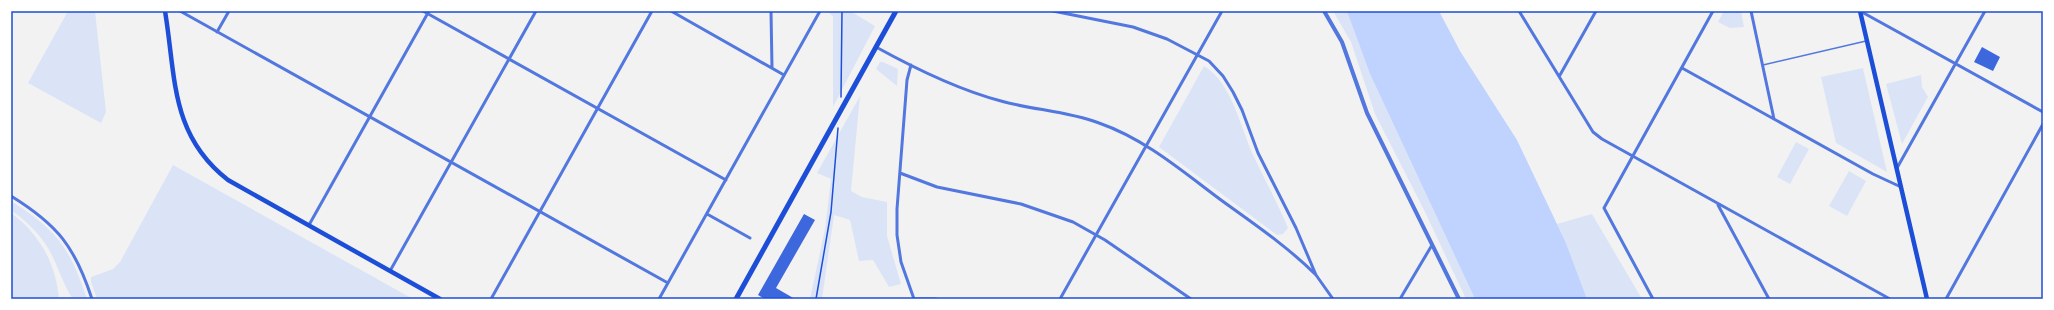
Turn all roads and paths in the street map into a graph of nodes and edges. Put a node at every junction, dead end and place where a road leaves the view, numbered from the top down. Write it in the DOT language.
graph roads {
  1 [pos="165,11"];
  2 [pos="180,11"];
  3 [pos="229,11"];
  4 [pos="423,11"];
  5 [pos="536,11"];
  6 [pos="652,11"];
  7 [pos="671,11"];
  8 [pos="772,11"];
  9 [pos="820,11"];
  10 [pos="842,11"];
  11 [pos="896,11"];
  12 [pos="1053,11"];
  13 [pos="1222,11"];
  14 [pos="1324,11"];
  15 [pos="1519,11"];
  16 [pos="1596,11"];
  17 [pos="1713,11"];
  18 [pos="1750,11"];
  19 [pos="1860,11"];
  20 [pos="1985,11"];
  21 [pos="428,12"];
  22 [pos="217,32"];
  23 [pos="1866,41"];
  24 [pos="876,47"];
  25 [pos="1198,54"];
  26 [pos="509,58"];
  27 [pos="1956,64"];
  28 [pos="911,65"];
  29 [pos="1763,65"];
  30 [pos="772,68"];
  31 [pos="1682,68"];
  32 [pos="784,75"];
  33 [pos="1560,75"];
  34 [pos="842,80"];
  35 [pos="598,108"];
  36 [pos="2043,112"];
  37 [pos="369,118"];
  38 [pos="1774,119"];
  39 [pos="2043,124"];
  40 [pos="837,145"];
  41 [pos="1147,145"];
  42 [pos="1632,156"];
  43 [pos="450,163"];
  44 [pos="1896,169"];
  45 [pos="900,173"];
  46 [pos="726,180"];
  47 [pos="1901,187"];
  48 [pos="11,196"];
  49 [pos="1718,205"];
  50 [pos="540,213"];
  51 [pos="707,214"];
  52 [pos="309,225"];
  53 [pos="1096,235"];
  54 [pos="750,238"];
  55 [pos="1432,245"];
  56 [pos="390,271"];
  57 [pos="1316,275"];
  58 [pos="668,284"];
  59 [pos="1885,298"];
  60 [pos="92,299"];
  61 [pos="440,299"];
  62 [pos="491,299"];
  63 [pos="659,299"];
  64 [pos="736,299"];
  65 [pos="816,299"];
  66 [pos="914,299"];
  67 [pos="936,299"];
  68 [pos="1060,299"];
  69 [pos="1191,299"];
  70 [pos="1333,299"];
  71 [pos="1400,299"];
  72 [pos="1459,299"];
  73 [pos="1653,299"];
  74 [pos="1769,299"];
  75 [pos="1890,299"];
  76 [pos="1927,299"];
  77 [pos="1946,299"];
  1 -- 52 [label="main road"];
  2 -- 22 [label="street"];
  3 -- 22 [label="street"];
  4 -- 21 [label="street"];
  5 -- 26 [label="street"];
  6 -- 35 [label="street"];
  7 -- 30 [label="street"];
  8 -- 30 [label="street"];
  9 -- 32 [label="street"];
  10 -- 34 [label="path"];
  11 -- 24 [label="main road"];
  12 -- 25 [label="street"];
  13 -- 25 [label="street"];
  14 -- 55 [label="street"];
  15 -- 33 [label="street"];
  16 -- 33 [label="street"];
  17 -- 31 [label="street"];
  18 -- 29 [label="street"];
  19 -- 23 [label="main road"];
  19 -- 27 [label="street"];
  20 -- 27 [label="street"];
  21 -- 26 [label="street"];
  21 -- 37 [label="street"];
  22 -- 37 [label="street"];
  23 -- 29 [label="lane"];
  23 -- 44 [label="main road"];
  24 -- 28 [label="street"];
  24 -- 64 [label="main road"];
  25 -- 41 [label="street"];
  25 -- 57 [label="street"];
  26 -- 35 [label="street"];
  26 -- 43 [label="street"];
  27 -- 36 [label="street"];
  27 -- 44 [label="street"];
  28 -- 41 [label="street"];
  28 -- 45 [label="street"];
  29 -- 38 [label="street"];
  30 -- 32 [label="street"];
  31 -- 38 [label="street"];
  31 -- 42 [label="street"];
  32 -- 46 [label="street"];
  33 -- 42 [label="street"];
  35 -- 46 [label="street"];
  35 -- 50 [label="street"];
  37 -- 43 [label="street"];
  37 -- 52 [label="street"];
  38 -- 47 [label="street"];
  39 -- 77 [label="street"];
  40 -- 65 [label="path"];
  41 -- 53 [label="street"];
  41 -- 57 [label="street"];
  42 -- 49 [label="street"];
  42 -- 73 [label="street"];
  43 -- 50 [label="street"];
  43 -- 56 [label="street"];
  44 -- 47 [label="main road"];
  45 -- 53 [label="street"];
  45 -- 66 [label="street"];
  46 -- 51 [label="street"];
  47 -- 76 [label="main road"];
  48 -- 60 [label="street"];
  49 -- 59 [label="street"];
  49 -- 74 [label="street"];
  50 -- 58 [label="street"];
  50 -- 62 [label="street"];
  51 -- 54 [label="street"];
  51 -- 58 [label="street"];
  52 -- 56 [label="main road"];
  53 -- 68 [label="street"];
  53 -- 69 [label="street"];
  55 -- 71 [label="street"];
  55 -- 72 [label="street"];
  56 -- 61 [label="main road"];
  57 -- 70 [label="street"];
  58 -- 63 [label="street"];
  59 -- 75 [label="street"];
  66 -- 67 [label="street"];
}
